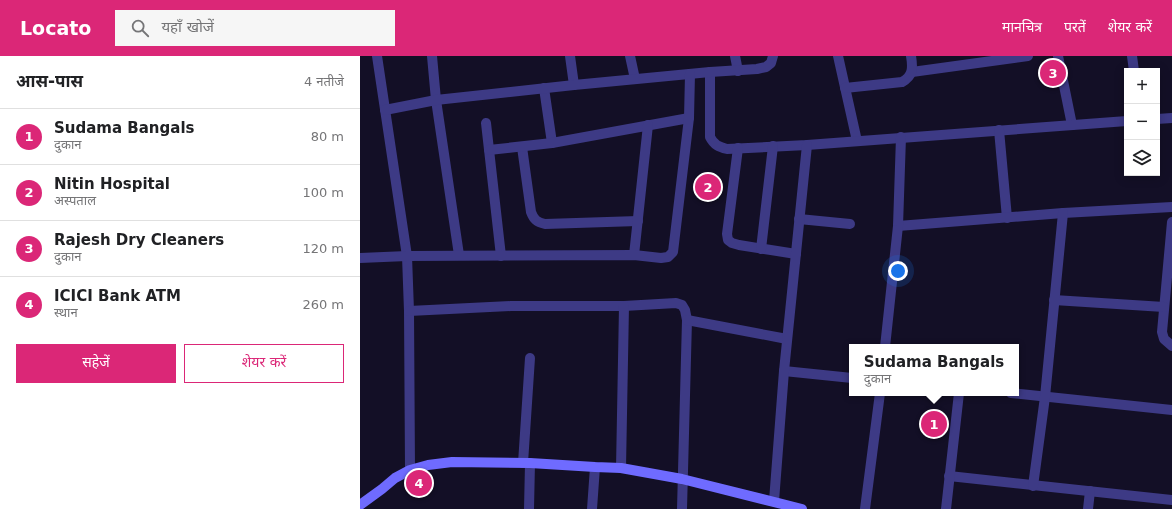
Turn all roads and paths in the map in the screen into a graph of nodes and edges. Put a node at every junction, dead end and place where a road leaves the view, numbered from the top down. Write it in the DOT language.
graph roads {
  1 [pos="377,56"];
  2 [pos="432,56"];
  3 [pos="570,56"];
  4 [pos="630,56"];
  5 [pos="735,56"];
  6 [pos="773,56"];
  7 [pos="838,56"];
  8 [pos="911,56"];
  9 [pos="1028,56"];
  10 [pos="1058,56"];
  11 [pos="1132,56"];
  12 [pos="1134,68"];
  13 [pos="738,71"];
  14 [pos="710,72"];
  15 [pos="912,72"];
  16 [pos="690,74"];
  17 [pos="635,79"];
  18 [pos="574,85"];
  19 [pos="544,88"];
  20 [pos="845,88"];
  21 [pos="436,100"];
  22 [pos="385,110"];
  23 [pos="689,118"];
  24 [pos="1172,118"];
  25 [pos="1160,119"];
  26 [pos="1124,121"];
  27 [pos="486,123"];
  28 [pos="648,125"];
  29 [pos="1072,125"];
  30 [pos="999,130"];
  31 [pos="902,137"];
  32 [pos="857,141"];
  33 [pos="552,143"];
  34 [pos="807,145"];
  35 [pos="773,146"];
  36 [pos="522,147"];
  37 [pos="738,148"];
  38 [pos="489,150"];
  39 [pos="1172,207"];
  40 [pos="1063,213"];
  41 [pos="1007,218"];
  42 [pos="800,219"];
  43 [pos="638,220"];
  44 [pos="1172,222"];
  45 [pos="850,224"];
  46 [pos="898,226"];
  47 [pos="761,248"];
  48 [pos="796,254"];
  49 [pos="459,255"];
  50 [pos="634,255"];
  51 [pos="407,256"];
  52 [pos="501,256"];
  53 [pos="360,258"];
  54 [pos="1054,300"];
  55 [pos="624,306"];
  56 [pos="1164,307"];
  57 [pos="410,310"];
  58 [pos="687,320"];
  59 [pos="787,339"];
  60 [pos="885,344"];
  61 [pos="1172,346"];
  62 [pos="530,358"];
  63 [pos="784,371"];
  64 [pos="849,378"];
  65 [pos="1019,394"];
  66 [pos="880,396"];
  67 [pos="959,396"];
  68 [pos="1045,396"];
  69 [pos="1172,410"];
  70 [pos="527,463"];
  71 [pos="595,467"];
  72 [pos="621,468"];
  73 [pos="410,470"];
  74 [pos="949,476"];
  75 [pos="682,479"];
  76 [pos="1033,486"];
  77 [pos="1090,491"];
  78 [pos="1172,500"];
  79 [pos="774,501"];
  80 [pos="362,505"];
  81 [pos="529,509"];
  82 [pos="592,509"];
  83 [pos="682,509"];
  84 [pos="802,509"];
  85 [pos="865,509"];
  86 [pos="946,509"];
  87 [pos="1088,509"];
  1 -- 22 [label="street"];
  2 -- 21 [label="street"];
  3 -- 18 [label="street"];
  4 -- 17 [label="street"];
  5 -- 13 [label="street"];
  6 -- 13 [label="street"];
  7 -- 20 [label="street"];
  8 -- 15 [label="street"];
  9 -- 15 [label="street"];
  10 -- 29 [label="street"];
  11 -- 12 [label="street"];
  13 -- 14 [label="street"];
  14 -- 16 [label="street"];
  14 -- 37 [label="street"];
  15 -- 20 [label="street"];
  16 -- 17 [label="street"];
  16 -- 23 [label="street"];
  17 -- 18 [label="street"];
  18 -- 19 [label="street"];
  19 -- 21 [label="street"];
  19 -- 33 [label="street"];
  20 -- 32 [label="street"];
  21 -- 22 [label="street"];
  21 -- 49 [label="street"];
  22 -- 51 [label="street"];
  23 -- 28 [label="street"];
  23 -- 50 [label="street"];
  24 -- 25 [label="street"];
  26 -- 29 [label="street"];
  27 -- 38 [label="street"];
  28 -- 33 [label="street"];
  28 -- 43 [label="street"];
  29 -- 30 [label="street"];
  30 -- 31 [label="street"];
  30 -- 41 [label="street"];
  31 -- 32 [label="street"];
  31 -- 46 [label="street"];
  32 -- 34 [label="street"];
  33 -- 36 [label="street"];
  34 -- 35 [label="street"];
  34 -- 42 [label="street"];
  35 -- 37 [label="street"];
  35 -- 47 [label="street"];
  36 -- 38 [label="street"];
  36 -- 43 [label="street"];
  37 -- 47 [label="street"];
  38 -- 52 [label="street"];
  39 -- 40 [label="street"];
  40 -- 41 [label="street"];
  40 -- 54 [label="street"];
  41 -- 46 [label="street"];
  42 -- 45 [label="street"];
  42 -- 48 [label="street"];
  43 -- 50 [label="street"];
  44 -- 56 [label="street"];
  46 -- 60 [label="street"];
  47 -- 48 [label="street"];
  48 -- 59 [label="street"];
  49 -- 51 [label="street"];
  49 -- 52 [label="street"];
  50 -- 52 [label="street"];
  51 -- 53 [label="street"];
  51 -- 57 [label="street"];
  54 -- 56 [label="street"];
  54 -- 68 [label="street"];
  55 -- 57 [label="street"];
  55 -- 58 [label="street"];
  55 -- 72 [label="street"];
  56 -- 61 [label="street"];
  57 -- 73 [label="street"];
  58 -- 59 [label="street"];
  58 -- 75 [label="street"];
  59 -- 63 [label="street"];
  62 -- 70 [label="street"];
  63 -- 64 [label="street"];
  63 -- 79 [label="street"];
  65 -- 68 [label="street"];
  66 -- 85 [label="street"];
  67 -- 74 [label="street"];
  68 -- 69 [label="street"];
  68 -- 76 [label="street"];
  70 -- 71 [label="street"];
  70 -- 73 [label="street"];
  70 -- 81 [label="street"];
  71 -- 72 [label="street"];
  71 -- 82 [label="street"];
  72 -- 75 [label="street"];
  73 -- 80 [label="street"];
  74 -- 76 [label="street"];
  74 -- 86 [label="street"];
  75 -- 79 [label="street"];
  75 -- 83 [label="street"];
  76 -- 77 [label="street"];
  77 -- 78 [label="street"];
  77 -- 87 [label="street"];
  79 -- 84 [label="street"];
}
